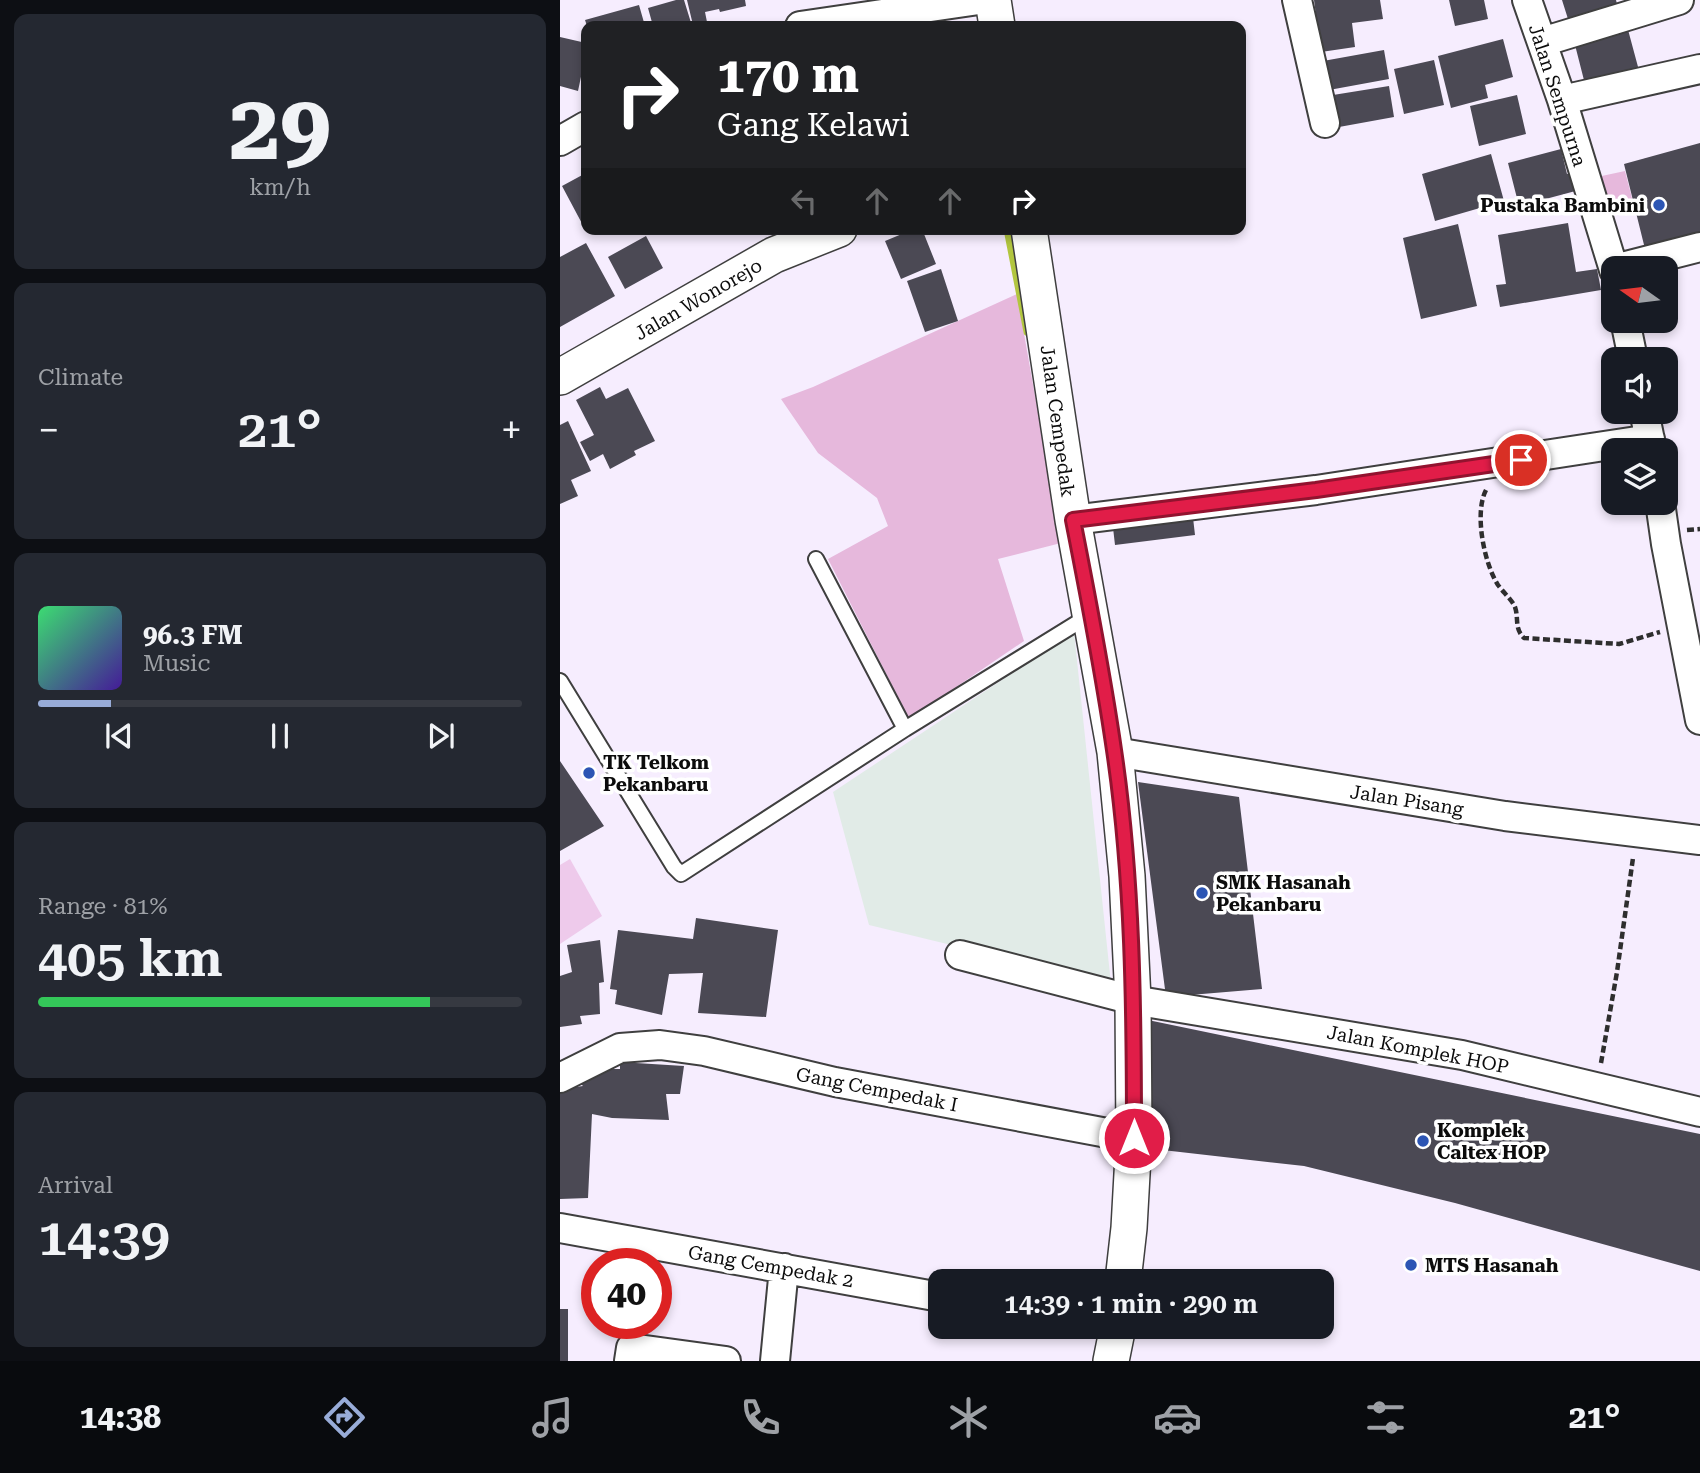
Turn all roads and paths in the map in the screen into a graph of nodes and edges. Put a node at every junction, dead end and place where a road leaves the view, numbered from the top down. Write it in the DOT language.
graph roads {
  1 [pos="979,0"];
  2 [pos="993,0"];
  3 [pos="1297,0"];
  4 [pos="1527,0"];
  5 [pos="1679,0"];
  6 [pos="834,21"];
  7 [pos="996,21"];
  8 [pos="1542,41"];
  9 [pos="1700,69"];
  10 [pos="1562,100"];
  11 [pos="1325,123"];
  12 [pos="581,129"];
  13 [pos="560,141"];
  14 [pos="824,235"];
  15 [pos="1030,235"];
  16 [pos="1700,247"];
  17 [pos="1611,256"];
  18 [pos="1665,256"];
  19 [pos="560,377"];
  20 [pos="1601,451"];
  21 [pos="1495,464"];
  22 [pos="1662,515"];
  23 [pos="1073,520"];
  24 [pos="816,559"];
  25 [pos="1091,615"];
  26 [pos="1681,626"];
  27 [pos="560,681"];
  28 [pos="1700,720"];
  29 [pos="905,729"];
  30 [pos="1115,752"];
  31 [pos="1636,832"];
  32 [pos="1700,840"];
  33 [pos="960,955"];
  34 [pos="1133,1000"];
  35 [pos="560,1078"];
  36 [pos="1597,1087"];
  37 [pos="1700,1112"];
  38 [pos="1134,1138"];
  39 [pos="560,1228"];
  40 [pos="784,1268"];
  41 [pos="1124,1269"];
  42 [pos="928,1295"];
  43 [pos="629,1361"];
  44 [pos="726,1361"];
  45 [pos="775,1361"];
  1 -- 6 [label="street"];
  2 -- 7 [label="street"];
  3 -- 11 [label="street"];
  4 -- 8 [label="street, Jalan Sempurna"];
  5 -- 8 [label="street"];
  8 -- 10 [label="street, Jalan Sempurna"];
  9 -- 10 [label="street"];
  10 -- 17 [label="street, Jalan Sempurna"];
  12 -- 13 [label="street"];
  14 -- 19 [label="street, Jalan Wonorejo"];
  15 -- 23 [label="street, Jalan Cempedak"];
  16 -- 18 [label="street"];
  20 -- 21 [label="street"];
  21 -- 23 [label="street"];
  21 -- 26 [label="path"];
  22 -- 26 [label="street"];
  23 -- 25 [label="street, Jalan Cempedak"];
  24 -- 29 [label="lane"];
  25 -- 29 [label="lane"];
  25 -- 30 [label="street, Jalan Cempedak"];
  26 -- 28 [label="street"];
  27 -- 29 [label="lane"];
  30 -- 31 [label="street, Jalan Pisang"];
  30 -- 34 [label="street, Jalan Cempedak"];
  31 -- 32 [label="street, Jalan Pisang"];
  31 -- 36 [label="path"];
  33 -- 34 [label="street, Jalan Komplek HOP"];
  34 -- 36 [label="street, Jalan Komplek HOP"];
  34 -- 38 [label="street, Jalan Cempedak"];
  35 -- 38 [label="street, Gang Cempedak I"];
  36 -- 37 [label="street, Jalan Komplek HOP"];
  38 -- 41 [label="street, Jalan Cempedak"];
  39 -- 40 [label="street, Gang Cempedak 2"];
  40 -- 42 [label="street, Gang Cempedak 2"];
  40 -- 45 [label="street"];
  43 -- 44 [label="street"];
}
